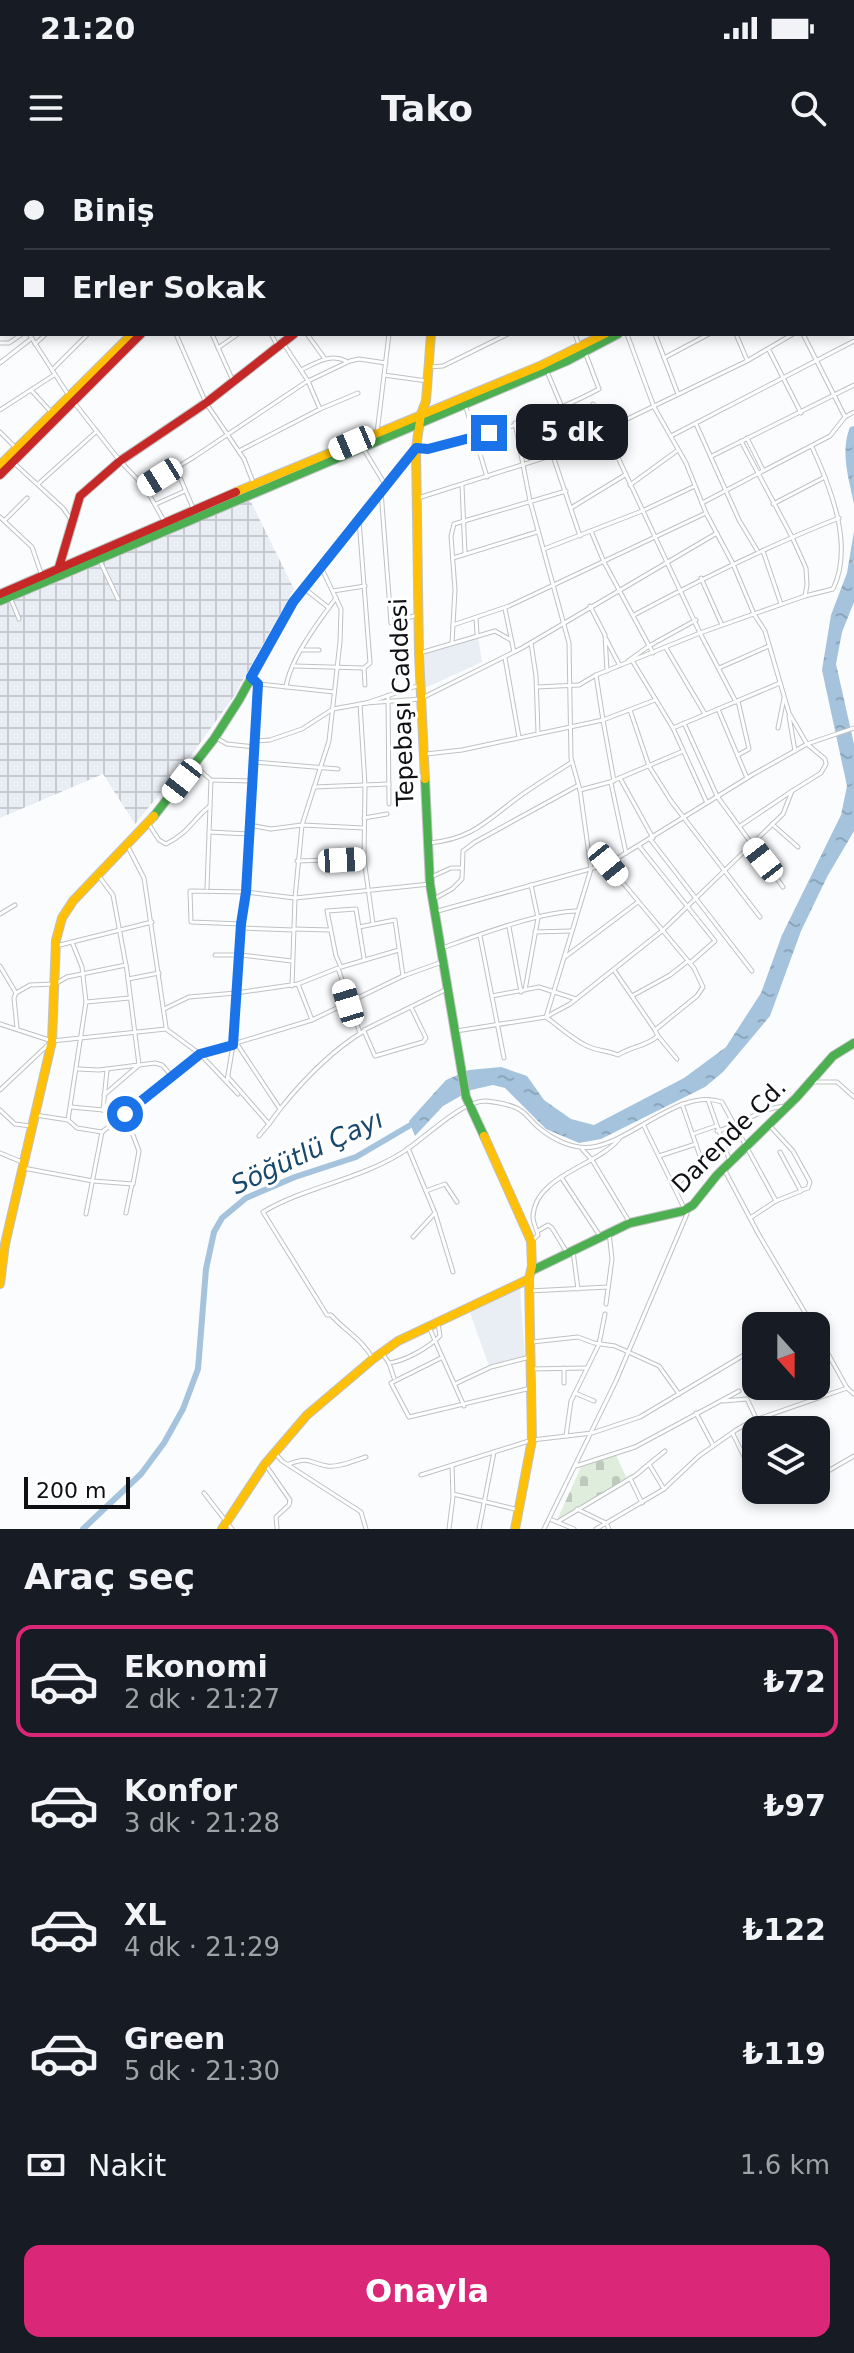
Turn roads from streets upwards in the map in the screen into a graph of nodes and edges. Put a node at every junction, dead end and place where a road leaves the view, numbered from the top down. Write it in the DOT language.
graph roads {
  1 [pos="19,336"];
  2 [pos="30,336"];
  3 [pos="44,336"];
  4 [pos="86,336"];
  5 [pos="130,336"];
  6 [pos="139,336"];
  7 [pos="177,336"];
  8 [pos="213,336"];
  9 [pos="235,336"];
  10 [pos="273,336"];
  11 [pos="291,336"];
  12 [pos="308,336"];
  13 [pos="389,336"];
  14 [pos="431,336"];
  15 [pos="498,336"];
  16 [pos="576,336"];
  17 [pos="602,336"];
  18 [pos="614,336"];
  19 [pos="628,336"];
  20 [pos="656,336"];
  21 [pos="705,336"];
  22 [pos="737,336"];
  23 [pos="789,336"];
  24 [pos="804,336"];
  25 [pos="854,341"];
  26 [pos="0,343"];
  27 [pos="279,343"];
  28 [pos="35,344"];
  29 [pos="218,348"];
  30 [pos="583,350"];
  31 [pos="769,350"];
  32 [pos="664,358"];
  33 [pos="325,359"];
  34 [pos="747,361"];
  35 [pos="817,361"];
  36 [pos="348,362"];
  37 [pos="0,363"];
  38 [pos="386,363"];
  39 [pos="428,367"];
  40 [pos="546,369"];
  41 [pos="301,370"];
  42 [pos="53,372"];
  43 [pos="384,375"];
  44 [pos="784,379"];
  45 [pos="233,381"];
  46 [pos="308,381"];
  47 [pos="427,381"];
  48 [pos="854,385"];
  49 [pos="31,390"];
  50 [pos="358,393"];
  51 [pos="678,394"];
  52 [pos="835,396"];
  53 [pos="72,399"];
  54 [pos="206,403"];
  55 [pos="465,404"];
  56 [pos="593,404"];
  57 [pos="563,406"];
  58 [pos="654,407"];
  59 [pos="320,409"];
  60 [pos="0,410"];
  61 [pos="854,412"];
  62 [pos="52,413"];
  63 [pos="801,413"];
  64 [pos="845,417"];
  65 [pos="421,418"];
  66 [pos="515,423"];
  67 [pos="696,424"];
  68 [pos="604,430"];
  69 [pos="97,431"];
  70 [pos="0,432"];
  71 [pos="227,433"];
  72 [pos="377,433"];
  73 [pos="671,436"];
  74 [pos="476,437"];
  75 [pos="747,438"];
  76 [pos="741,441"];
  77 [pos="577,443"];
  78 [pos="362,447"];
  79 [pos="812,447"];
  80 [pos="416,448"];
  81 [pos="17,449"];
  82 [pos="678,450"];
  83 [pos="239,451"];
  84 [pos="553,455"];
  85 [pos="712,456"];
  86 [pos="120,461"];
  87 [pos="14,463"];
  88 [pos="0,465"];
  89 [pos="525,466"];
  90 [pos="176,468"];
  91 [pos="763,470"];
  92 [pos="757,473"];
  93 [pos="0,475"];
  94 [pos="625,475"];
  95 [pos="487,477"];
  96 [pos="825,477"];
  97 [pos="38,484"];
  98 [pos="254,484"];
  99 [pos="461,485"];
  100 [pos="630,485"];
  101 [pos="695,486"];
  102 [pos="145,487"];
  103 [pos="383,488"];
  104 [pos="185,491"];
  105 [pos="566,491"];
  106 [pos="726,491"];
  107 [pos="27,498"];
  108 [pos="418,498"];
  109 [pos="530,501"];
  110 [pos="702,503"];
  111 [pos="156,504"];
  112 [pos="773,504"];
  113 [pos="571,508"];
  114 [pos="193,510"];
  115 [pos="642,511"];
  116 [pos="706,513"];
  117 [pos="0,517"];
  118 [pos="839,518"];
  119 [pos="359,520"];
  120 [pos="465,520"];
  121 [pos="4,521"];
  122 [pos="72,521"];
  123 [pos="165,525"];
  124 [pos="591,531"];
  125 [pos="539,532"];
  126 [pos="717,533"];
  127 [pos="580,536"];
  128 [pos="792,537"];
  129 [pos="654,538"];
  130 [pos="544,549"];
  131 [pos="760,550"];
  132 [pos="465,554"];
  133 [pos="98,558"];
  134 [pos="453,558"];
  135 [pos="604,562"];
  136 [pos="667,563"];
  137 [pos="733,564"];
  138 [pos="59,568"];
  139 [pos="322,569"];
  140 [pos="42,576"];
  141 [pos="701,578"];
  142 [pos="553,585"];
  143 [pos="365,586"];
  144 [pos="305,589"];
  145 [pos="620,589"];
  146 [pos="681,590"];
  147 [pos="333,591"];
  148 [pos="0,594"];
  149 [pos="805,596"];
  150 [pos="10,597"];
  151 [pos="336,598"];
  152 [pos="118,599"];
  153 [pos="0,601"];
  154 [pos="781,604"];
  155 [pos="590,606"];
  156 [pos="329,608"];
  157 [pos="505,608"];
  158 [pos="418,614"];
  159 [pos="754,614"];
  160 [pos="634,615"];
  161 [pos="476,617"];
  162 [pos="19,619"];
  163 [pos="696,620"];
  164 [pos="565,624"];
  165 [pos="453,625"];
  166 [pos="722,625"];
  167 [pos="700,633"];
  168 [pos="477,634"];
  169 [pos="605,635"];
  170 [pos="511,640"];
  171 [pos="452,643"];
  172 [pos="531,643"];
  173 [pos="649,646"];
  174 [pos="769,646"];
  175 [pos="666,648"];
  176 [pos="303,650"];
  177 [pos="319,650"];
  178 [pos="514,652"];
  179 [pos="653,653"];
  180 [pos="419,654"];
  181 [pos="504,657"];
  182 [pos="630,662"];
  183 [pos="295,666"];
  184 [pos="620,666"];
  185 [pos="337,667"];
  186 [pos="364,668"];
  187 [pos="719,668"];
  188 [pos="607,671"];
  189 [pos="596,675"];
  190 [pos="254,680"];
  191 [pos="780,683"];
  192 [pos="569,684"];
  193 [pos="365,685"];
  194 [pos="420,685"];
  195 [pos="286,687"];
  196 [pos="537,687"];
  197 [pos="334,692"];
  198 [pos="388,695"];
  199 [pos="784,698"];
  200 [pos="420,699"];
  201 [pos="655,700"];
  202 [pos="737,701"];
  203 [pos="388,702"];
  204 [pos="366,703"];
  205 [pos="360,704"];
  206 [pos="333,709"];
  207 [pos="718,709"];
  208 [pos="630,710"];
  209 [pos="789,713"];
  210 [pos="705,714"];
  211 [pos="603,720"];
  212 [pos="684,723"];
  213 [pos="570,726"];
  214 [pos="673,728"];
  215 [pos="778,728"];
  216 [pos="854,728"];
  217 [pos="538,733"];
  218 [pos="519,737"];
  219 [pos="218,739"];
  220 [pos="255,741"];
  221 [pos="807,744"];
  222 [pos="255,747"];
  223 [pos="795,751"];
  224 [pos="682,752"];
  225 [pos="422,755"];
  226 [pos="738,755"];
  227 [pos="254,762"];
  228 [pos="572,762"];
  229 [pos="194,765"];
  230 [pos="649,766"];
  231 [pos="323,767"];
  232 [pos="338,769"];
  233 [pos="620,778"];
  234 [pos="747,778"];
  235 [pos="211,780"];
  236 [pos="252,781"];
  237 [pos="612,782"];
  238 [pos="389,784"];
  239 [pos="365,785"];
  240 [pos="314,787"];
  241 [pos="579,788"];
  242 [pos="792,791"];
  243 [pos="717,796"];
  244 [pos="707,803"];
  245 [pos="389,804"];
  246 [pos="210,806"];
  247 [pos="387,814"];
  248 [pos="364,818"];
  249 [pos="684,818"];
  250 [pos="148,823"];
  251 [pos="772,824"];
  252 [pos="249,825"];
  253 [pos="302,825"];
  254 [pos="740,826"];
  255 [pos="364,828"];
  256 [pos="209,832"];
  257 [pos="249,834"];
  258 [pos="651,838"];
  259 [pos="427,843"];
  260 [pos="750,844"];
  261 [pos="127,845"];
  262 [pos="639,846"];
  263 [pos="798,847"];
  264 [pos="626,853"];
  265 [pos="364,859"];
  266 [pos="297,861"];
  267 [pos="608,864"];
  268 [pos="461,868"];
  269 [pos="591,869"];
  270 [pos="723,871"];
  271 [pos="98,875"];
  272 [pos="429,881"];
  273 [pos="531,885"];
  274 [pos="783,887"];
  275 [pos="207,890"];
  276 [pos="369,891"];
  277 [pos="246,892"];
  278 [pos="295,898"];
  279 [pos="695,898"];
  280 [pos="432,900"];
  281 [pos="638,902"];
  282 [pos="15,905"];
  283 [pos="686,906"];
  284 [pos="577,911"];
  285 [pos="434,912"];
  286 [pos="0,914"];
  287 [pos="760,917"];
  288 [pos="538,918"];
  289 [pos="152,922"];
  290 [pos="373,924"];
  291 [pos="241,926"];
  292 [pos="359,927"];
  293 [pos="509,927"];
  294 [pos="120,930"];
  295 [pos="293,930"];
  296 [pos="330,930"];
  297 [pos="571,931"];
  298 [pos="662,931"];
  299 [pos="535,932"];
  300 [pos="479,935"];
  301 [pos="72,942"];
  302 [pos="56,946"];
  303 [pos="439,949"];
  304 [pos="400,950"];
  305 [pos="215,955"];
  306 [pos="241,955"];
  307 [pos="364,958"];
  308 [pos="563,958"];
  309 [pos="292,961"];
  310 [pos="442,962"];
  311 [pos="689,962"];
  312 [pos="126,965"];
  313 [pos="0,966"];
  314 [pos="339,968"];
  315 [pos="614,970"];
  316 [pos="752,971"];
  317 [pos="159,973"];
  318 [pos="83,975"];
  319 [pos="403,976"];
  320 [pos="128,979"];
  321 [pos="55,984"];
  322 [pos="298,984"];
  323 [pos="292,986"];
  324 [pos="447,989"];
  325 [pos="523,991"];
  326 [pos="553,991"];
  327 [pos="16,993"];
  328 [pos="236,993"];
  329 [pos="492,996"];
  330 [pos="632,996"];
  331 [pos="130,998"];
  332 [pos="576,999"];
  333 [pos="86,1002"];
  334 [pos="348,1003"];
  335 [pos="411,1007"];
  336 [pos="164,1009"];
  337 [pos="546,1017"];
  338 [pos="312,1020"];
  339 [pos="0,1024"];
  340 [pos="497,1024"];
  341 [pos="17,1028"];
  342 [pos="166,1029"];
  343 [pos="655,1030"];
  344 [pos="134,1032"];
  345 [pos="362,1032"];
  346 [pos="455,1032"];
  347 [pos="658,1036"];
  348 [pos="83,1038"];
  349 [pos="52,1041"];
  350 [pos="854,1043"];
  351 [pos="235,1044"];
  352 [pos="200,1054"];
  353 [pos="504,1058"];
  354 [pos="677,1059"];
  355 [pos="139,1065"];
  356 [pos="77,1069"];
  357 [pos="107,1069"];
  358 [pos="172,1076"];
  359 [pos="227,1079"];
  360 [pos="810,1082"];
  361 [pos="0,1090"];
  362 [pos="238,1094"];
  363 [pos="104,1095"];
  364 [pos="854,1097"];
  365 [pos="467,1100"];
  366 [pos="708,1100"];
  367 [pos="682,1104"];
  368 [pos="787,1106"];
  369 [pos="71,1107"];
  370 [pos="280,1109"];
  371 [pos="0,1110"];
  372 [pos="103,1110"];
  373 [pos="125,1114"];
  374 [pos="35,1115"];
  375 [pos="68,1120"];
  376 [pos="118,1120"];
  377 [pos="269,1124"];
  378 [pos="643,1125"];
  379 [pos="769,1125"];
  380 [pos="33,1126"];
  381 [pos="736,1127"];
  382 [pos="716,1128"];
  383 [pos="102,1132"];
  384 [pos="693,1134"];
  385 [pos="259,1136"];
  386 [pos="619,1139"];
  387 [pos="696,1144"];
  388 [pos="746,1145"];
  389 [pos="408,1148"];
  390 [pos="582,1148"];
  391 [pos="780,1152"];
  392 [pos="0,1153"];
  393 [pos="659,1156"];
  394 [pos="592,1160"];
  395 [pos="24,1166"];
  396 [pos="727,1166"];
  397 [pos="561,1177"];
  398 [pos="93,1181"];
  399 [pos="132,1184"];
  400 [pos="674,1187"];
  401 [pos="426,1191"];
  402 [pos="801,1191"];
  403 [pos="776,1201"];
  404 [pos="457,1202"];
  405 [pos="686,1209"];
  406 [pos="126,1213"];
  407 [pos="435,1213"];
  408 [pos="86,1214"];
  409 [pos="750,1218"];
  410 [pos="0,1222"];
  411 [pos="630,1223"];
  412 [pos="9,1227"];
  413 [pos="538,1231"];
  414 [pos="604,1234"];
  415 [pos="413,1237"];
  416 [pos="531,1241"];
  417 [pos="571,1252"];
  418 [pos="453,1272"];
  419 [pos="530,1275"];
  420 [pos="0,1284"];
  421 [pos="608,1287"];
  422 [pos="578,1289"];
  423 [pos="529,1291"];
  424 [pos="606,1304"];
  425 [pos="805,1312"];
  426 [pos="605,1314"];
  427 [pos="438,1323"];
  428 [pos="429,1327"];
  429 [pos="435,1341"];
  430 [pos="530,1342"];
  431 [pos="599,1344"];
  432 [pos="629,1352"];
  433 [pos="382,1353"];
  434 [pos="742,1356"];
  435 [pos="530,1357"];
  436 [pos="830,1357"];
  437 [pos="441,1358"];
  438 [pos="373,1359"];
  439 [pos="389,1363"];
  440 [pos="564,1368"];
  441 [pos="586,1368"];
  442 [pos="530,1369"];
  443 [pos="394,1379"];
  444 [pos="564,1383"];
  445 [pos="454,1384"];
  446 [pos="531,1388"];
  447 [pos="847,1388"];
  448 [pos="739,1391"];
  449 [pos="574,1393"];
  450 [pos="679,1394"];
  451 [pos="854,1394"];
  452 [pos="594,1401"];
  453 [pos="719,1401"];
  454 [pos="464,1406"];
  455 [pos="696,1413"];
  456 [pos="755,1416"];
  457 [pos="768,1416"];
  458 [pos="742,1428"];
  459 [pos="592,1433"];
  460 [pos="732,1433"];
  461 [pos="566,1436"];
  462 [pos="532,1440"];
  463 [pos="713,1447"];
  464 [pos="665,1451"];
  465 [pos="494,1452"];
  466 [pos="275,1453"];
  467 [pos="742,1453"];
  468 [pos="854,1456"];
  469 [pos="366,1457"];
  470 [pos="265,1464"];
  471 [pos="289,1464"];
  472 [pos="452,1464"];
  473 [pos="649,1464"];
  474 [pos="576,1466"];
  475 [pos="830,1470"];
  476 [pos="421,1475"];
  477 [pos="630,1478"];
  478 [pos="664,1489"];
  479 [pos="204,1493"];
  480 [pos="453,1494"];
  481 [pos="485,1502"];
  482 [pos="642,1503"];
  483 [pos="577,1509"];
  484 [pos="519,1510"];
  485 [pos="550,1519"];
  486 [pos="559,1521"];
  487 [pos="606,1523"];
  488 [pos="227,1527"];
  489 [pos="277,1528"];
  490 [pos="366,1529"];
  491 [pos="449,1529"];
  492 [pos="479,1529"];
  493 [pos="515,1529"];
  494 [pos="544,1529"];
  495 [pos="574,1529"];
  496 [pos="596,1529"];
  497 [pos="609,1529"];
  1 -- 26 [label="street"];
  2 -- 28 [label="street"];
  2 -- 37 [label="street"];
  3 -- 28 [label="street"];
  4 -- 42 [label="street"];
  5 -- 53 [label="street"];
  6 -- 53 [label="street"];
  7 -- 54 [label="street"];
  8 -- 29 [label="street"];
  9 -- 29 [label="street"];
  10 -- 27 [label="street"];
  11 -- 27 [label="street"];
  12 -- 33 [label="street"];
  13 -- 38 [label="street"];
  14 -- 39 [label="street, Tepebaşı Caddesi"];
  15 -- 39 [label="street"];
  16 -- 30 [label="street"];
  17 -- 30 [label="street"];
  18 -- 30 [label="street"];
  19 -- 58 [label="street"];
  20 -- 32 [label="street"];
  21 -- 32 [label="street"];
  22 -- 34 [label="street"];
  23 -- 31 [label="street"];
  24 -- 35 [label="street"];
  25 -- 35 [label="street"];
  27 -- 41 [label="street"];
  27 -- 45 [label="street"];
  28 -- 42 [label="street"];
  29 -- 45 [label="street"];
  30 -- 40 [label="street"];
  30 -- 57 [label="street"];
  30 -- 65 [label="street"];
  31 -- 34 [label="street"];
  31 -- 44 [label="street"];
  32 -- 51 [label="street"];
  33 -- 36 [label="street"];
  33 -- 41 [label="street"];
  34 -- 51 [label="street"];
  35 -- 44 [label="street"];
  35 -- 52 [label="street"];
  36 -- 38 [label="street"];
  36 -- 46 [label="street"];
  38 -- 43 [label="street"];
  39 -- 47 [label="street, Tepebaşı Caddesi"];
  40 -- 55 [label="street"];
  40 -- 57 [label="street"];
  41 -- 46 [label="street"];
  42 -- 49 [label="street"];
  42 -- 53 [label="street"];
  43 -- 47 [label="street"];
  43 -- 72 [label="street"];
  44 -- 63 [label="street"];
  44 -- 67 [label="street"];
  45 -- 54 [label="street"];
  46 -- 59 [label="street"];
  46 -- 71 [label="street"];
  47 -- 65 [label="street, Tepebaşı Caddesi"];
  48 -- 52 [label="street"];
  49 -- 60 [label="street"];
  49 -- 62 [label="street"];
  50 -- 59 [label="street"];
  51 -- 58 [label="street"];
  52 -- 63 [label="street"];
  52 -- 64 [label="street"];
  53 -- 62 [label="street"];
  53 -- 69 [label="street"];
  53 -- 87 [label="street"];
  54 -- 71 [label="street"];
  54 -- 86 [label="street"];
  55 -- 65 [label="street"];
  55 -- 74 [label="street"];
  56 -- 68 [label="street"];
  57 -- 66 [label="street"];
  57 -- 77 [label="street"];
  58 -- 68 [label="street"];
  58 -- 73 [label="street"];
  59 -- 83 [label="street"];
  61 -- 64 [label="street"];
  62 -- 81 [label="street"];
  63 -- 75 [label="street"];
  64 -- 79 [label="street"];
  65 -- 72 [label="street"];
  65 -- 78 [label="street"];
  65 -- 80 [label="street, Tepebaşı Caddesi"];
  66 -- 74 [label="street"];
  66 -- 89 [label="street"];
  67 -- 73 [label="street"];
  67 -- 85 [label="street"];
  68 -- 77 [label="street"];
  68 -- 94 [label="street"];
  69 -- 86 [label="street"];
  69 -- 97 [label="street"];
  70 -- 81 [label="street"];
  71 -- 83 [label="street"];
  71 -- 90 [label="street"];
  72 -- 98 [label="street"];
  73 -- 82 [label="street"];
  74 -- 80 [label="street"];
  74 -- 95 [label="street"];
  75 -- 76 [label="street"];
  75 -- 91 [label="street"];
  76 -- 85 [label="street"];
  76 -- 92 [label="street"];
  77 -- 84 [label="street"];
  78 -- 103 [label="street"];
  78 -- 123 [label="street"];
  79 -- 91 [label="street"];
  79 -- 96 [label="street"];
  80 -- 103 [label="street"];
  80 -- 108 [label="street, Tepebaşı Caddesi"];
  81 -- 88 [label="street"];
  82 -- 100 [label="street"];
  82 -- 101 [label="street"];
  83 -- 98 [label="street"];
  84 -- 89 [label="street"];
  84 -- 105 [label="street"];
  85 -- 106 [label="street"];
  86 -- 102 [label="street"];
  86 -- 122 [label="street"];
  87 -- 93 [label="street"];
  87 -- 97 [label="street"];
  89 -- 95 [label="street"];
  89 -- 109 [label="street"];
  90 -- 102 [label="street"];
  90 -- 104 [label="street"];
  91 -- 92 [label="street"];
  92 -- 106 [label="street"];
  92 -- 112 [label="street"];
  94 -- 100 [label="street"];
  94 -- 113 [label="street"];
  95 -- 99 [label="street"];
  96 -- 112 [label="street"];
  96 -- 118 [label="street"];
  97 -- 122 [label="street"];
  98 -- 114 [label="street"];
  99 -- 108 [label="street"];
  99 -- 120 [label="street"];
  100 -- 115 [label="street"];
  101 -- 110 [label="street"];
  101 -- 115 [label="street"];
  102 -- 111 [label="street"];
  103 -- 119 [label="street"];
  103 -- 158 [label="street"];
  104 -- 111 [label="street"];
  104 -- 114 [label="street"];
  105 -- 109 [label="street"];
  105 -- 113 [label="street"];
  106 -- 110 [label="street"];
  106 -- 131 [label="street"];
  107 -- 121 [label="street"];
  108 -- 158 [label="street, Tepebaşı Caddesi"];
  109 -- 120 [label="street"];
  109 -- 125 [label="street"];
  110 -- 116 [label="street"];
  111 -- 123 [label="street"];
  112 -- 128 [label="street"];
  113 -- 127 [label="street"];
  114 -- 123 [label="street"];
  115 -- 124 [label="street"];
  115 -- 129 [label="street"];
  116 -- 126 [label="street"];
  116 -- 129 [label="street"];
  117 -- 121 [label="street"];
  118 -- 128 [label="street"];
  118 -- 149 [label="street"];
  119 -- 139 [label="street"];
  119 -- 143 [label="street"];
  120 -- 132 [label="street"];
  120 -- 134 [label="street"];
  121 -- 140 [label="street"];
  122 -- 138 [label="street"];
  123 -- 133 [label="street"];
  123 -- 138 [label="street"];
  124 -- 127 [label="street"];
  124 -- 135 [label="street"];
  125 -- 130 [label="street"];
  125 -- 132 [label="street"];
  126 -- 136 [label="street"];
  126 -- 137 [label="street"];
  127 -- 130 [label="street"];
  128 -- 131 [label="street"];
  128 -- 149 [label="street"];
  129 -- 135 [label="street"];
  129 -- 136 [label="street"];
  130 -- 142 [label="street"];
  131 -- 137 [label="street"];
  131 -- 154 [label="street"];
  132 -- 134 [label="street"];
  133 -- 150 [label="street"];
  133 -- 152 [label="street"];
  134 -- 165 [label="street"];
  135 -- 142 [label="street"];
  135 -- 145 [label="street"];
  136 -- 145 [label="street"];
  136 -- 146 [label="street"];
  137 -- 141 [label="street"];
  137 -- 159 [label="street"];
  138 -- 140 [label="street"];
  139 -- 144 [label="street"];
  139 -- 147 [label="street"];
  140 -- 148 [label="street"];
  141 -- 146 [label="street"];
  141 -- 166 [label="street"];
  142 -- 157 [label="street"];
  142 -- 164 [label="street"];
  143 -- 147 [label="street"];
  143 -- 186 [label="street"];
  144 -- 156 [label="street"];
  144 -- 190 [label="street"];
  145 -- 155 [label="street"];
  145 -- 160 [label="street"];
  146 -- 160 [label="street"];
  146 -- 163 [label="street"];
  147 -- 151 [label="street"];
  149 -- 154 [label="street"];
  150 -- 153 [label="street"];
  150 -- 162 [label="street"];
  151 -- 156 [label="street"];
  151 -- 185 [label="street"];
  154 -- 159 [label="street"];
  155 -- 164 [label="street"];
  155 -- 169 [label="street"];
  156 -- 176 [label="street"];
  157 -- 161 [label="street"];
  157 -- 170 [label="street"];
  158 -- 180 [label="street, Tepebaşı Caddesi"];
  159 -- 166 [label="street"];
  159 -- 174 [label="street"];
  160 -- 173 [label="street"];
  161 -- 165 [label="street"];
  161 -- 168 [label="street"];
  163 -- 167 [label="street"];
  163 -- 173 [label="street"];
  164 -- 172 [label="street"];
  164 -- 192 [label="street"];
  165 -- 171 [label="street"];
  166 -- 167 [label="street"];
  167 -- 175 [label="street"];
  167 -- 187 [label="street"];
  168 -- 170 [label="street"];
  168 -- 171 [label="street"];
  169 -- 184 [label="street"];
  169 -- 188 [label="street"];
  170 -- 178 [label="street"];
  171 -- 180 [label="street"];
  172 -- 178 [label="street"];
  172 -- 196 [label="street"];
  173 -- 179 [label="street"];
  173 -- 182 [label="street"];
  174 -- 187 [label="street"];
  174 -- 191 [label="street"];
  175 -- 179 [label="street"];
  175 -- 210 [label="street"];
  176 -- 177 [label="street"];
  176 -- 183 [label="street"];
  178 -- 181 [label="street"];
  179 -- 182 [label="street"];
  180 -- 194 [label="street, Tepebaşı Caddesi"];
  181 -- 200 [label="street"];
  181 -- 218 [label="street"];
  182 -- 184 [label="street"];
  182 -- 201 [label="street"];
  183 -- 185 [label="street"];
  183 -- 195 [label="street"];
  184 -- 188 [label="street"];
  185 -- 186 [label="street"];
  185 -- 197 [label="street"];
  186 -- 193 [label="street"];
  187 -- 202 [label="street"];
  188 -- 189 [label="street"];
  189 -- 192 [label="street"];
  189 -- 211 [label="street"];
  190 -- 195 [label="street"];
  190 -- 220 [label="street"];
  190 -- 229 [label="street"];
  191 -- 199 [label="street"];
  191 -- 202 [label="street"];
  192 -- 196 [label="street"];
  192 -- 213 [label="street"];
  194 -- 198 [label="street"];
  194 -- 200 [label="street, Tepebaşı Caddesi"];
  195 -- 197 [label="street"];
  196 -- 217 [label="street"];
  197 -- 206 [label="street"];
  198 -- 203 [label="street"];
  198 -- 204 [label="street"];
  199 -- 209 [label="street"];
  199 -- 215 [label="street"];
  200 -- 203 [label="street"];
  200 -- 225 [label="street, Tepebaşı Caddesi"];
  201 -- 208 [label="street"];
  201 -- 214 [label="street"];
  202 -- 207 [label="street"];
  202 -- 226 [label="street"];
  203 -- 204 [label="street"];
  203 -- 238 [label="street"];
  204 -- 205 [label="street"];
  205 -- 206 [label="street"];
  205 -- 239 [label="street"];
  206 -- 220 [label="street"];
  206 -- 231 [label="street"];
  207 -- 210 [label="street"];
  207 -- 226 [label="street"];
  208 -- 211 [label="street"];
  208 -- 230 [label="street"];
  209 -- 221 [label="street"];
  209 -- 223 [label="street"];
  210 -- 212 [label="street"];
  211 -- 213 [label="street"];
  211 -- 237 [label="street"];
  212 -- 214 [label="street"];
  212 -- 243 [label="street"];
  213 -- 217 [label="street"];
  213 -- 228 [label="street"];
  214 -- 224 [label="street"];
  216 -- 221 [label="street"];
  217 -- 218 [label="street"];
  218 -- 225 [label="street"];
  219 -- 222 [label="street"];
  220 -- 222 [label="street"];
  221 -- 223 [label="street"];
  221 -- 242 [label="street"];
  222 -- 227 [label="street"];
  223 -- 234 [label="street"];
  224 -- 230 [label="street"];
  224 -- 244 [label="street"];
  225 -- 259 [label="street, Tepebaşı Caddesi"];
  226 -- 234 [label="street"];
  227 -- 231 [label="street"];
  227 -- 236 [label="street"];
  228 -- 241 [label="street"];
  228 -- 259 [label="street"];
  229 -- 235 [label="street"];
  229 -- 250 [label="street"];
  230 -- 233 [label="street"];
  230 -- 249 [label="street"];
  231 -- 232 [label="street"];
  231 -- 240 [label="street"];
  233 -- 237 [label="street"];
  233 -- 258 [label="street"];
  234 -- 243 [label="street"];
  235 -- 236 [label="street"];
  235 -- 246 [label="street"];
  236 -- 252 [label="street"];
  237 -- 241 [label="street"];
  237 -- 264 [label="street"];
  238 -- 239 [label="street"];
  238 -- 245 [label="street"];
  239 -- 240 [label="street"];
  239 -- 248 [label="street"];
  240 -- 253 [label="street"];
  241 -- 268 [label="street"];
  241 -- 269 [label="street"];
  242 -- 251 [label="street"];
  242 -- 254 [label="street"];
  243 -- 244 [label="street"];
  243 -- 254 [label="street"];
  244 -- 249 [label="street"];
  246 -- 250 [label="street"];
  246 -- 256 [label="street"];
  247 -- 248 [label="street"];
  248 -- 255 [label="street"];
  249 -- 258 [label="street"];
  249 -- 270 [label="street"];
  250 -- 261 [label="street"];
  251 -- 260 [label="street"];
  251 -- 263 [label="street"];
  252 -- 253 [label="street"];
  252 -- 257 [label="street"];
  253 -- 255 [label="street"];
  253 -- 266 [label="street"];
  254 -- 260 [label="street"];
  255 -- 265 [label="street"];
  256 -- 257 [label="street"];
  256 -- 275 [label="street"];
  257 -- 277 [label="street"];
  258 -- 262 [label="street"];
  258 -- 279 [label="street"];
  259 -- 272 [label="street, Tepebaşı Caddesi"];
  260 -- 270 [label="street"];
  260 -- 274 [label="street"];
  261 -- 271 [label="street"];
  261 -- 289 [label="street"];
  262 -- 264 [label="street"];
  262 -- 283 [label="street"];
  264 -- 267 [label="street"];
  265 -- 266 [label="street"];
  265 -- 276 [label="street"];
  266 -- 278 [label="street"];
  267 -- 269 [label="street"];
  267 -- 281 [label="street"];
  268 -- 272 [label="street"];
  268 -- 280 [label="street"];
  269 -- 273 [label="street"];
  269 -- 284 [label="street"];
  270 -- 279 [label="street"];
  270 -- 287 [label="street"];
  271 -- 294 [label="street"];
  271 -- 302 [label="street"];
  272 -- 276 [label="street"];
  272 -- 280 [label="street, Tepebaşı Caddesi"];
  273 -- 285 [label="street"];
  273 -- 288 [label="street"];
  275 -- 277 [label="street"];
  275 -- 291 [label="street"];
  276 -- 278 [label="street"];
  276 -- 290 [label="street"];
  277 -- 278 [label="street"];
  277 -- 291 [label="street"];
  278 -- 295 [label="street"];
  279 -- 283 [label="street"];
  279 -- 316 [label="street"];
  280 -- 285 [label="street, Tepebaşı Caddesi"];
  281 -- 298 [label="street"];
  281 -- 308 [label="street"];
  282 -- 286 [label="street"];
  283 -- 298 [label="street"];
  283 -- 311 [label="street"];
  284 -- 288 [label="street"];
  284 -- 297 [label="street"];
  285 -- 303 [label="street, Tepebaşı Caddesi"];
  288 -- 293 [label="street"];
  288 -- 299 [label="street"];
  289 -- 294 [label="street"];
  289 -- 317 [label="street"];
  290 -- 292 [label="street"];
  290 -- 304 [label="street"];
  291 -- 295 [label="street"];
  291 -- 306 [label="street"];
  292 -- 296 [label="street"];
  292 -- 307 [label="street"];
  293 -- 300 [label="street"];
  293 -- 325 [label="street"];
  294 -- 301 [label="street"];
  294 -- 312 [label="street"];
  295 -- 296 [label="street"];
  295 -- 309 [label="street"];
  296 -- 314 [label="street"];
  297 -- 299 [label="street"];
  297 -- 308 [label="street"];
  298 -- 311 [label="street"];
  298 -- 315 [label="street"];
  299 -- 325 [label="street"];
  300 -- 303 [label="street"];
  300 -- 329 [label="street"];
  301 -- 302 [label="street"];
  301 -- 318 [label="street"];
  302 -- 321 [label="street"];
  303 -- 310 [label="street, Tepebaşı Caddesi"];
  304 -- 307 [label="street"];
  304 -- 319 [label="street"];
  305 -- 306 [label="street"];
  306 -- 309 [label="street"];
  306 -- 328 [label="street"];
  307 -- 314 [label="street"];
  308 -- 326 [label="street"];
  309 -- 323 [label="street"];
  310 -- 319 [label="street"];
  310 -- 324 [label="street, Tepebaşı Caddesi"];
  311 -- 330 [label="street"];
  311 -- 343 [label="street"];
  312 -- 318 [label="street"];
  312 -- 320 [label="street"];
  313 -- 327 [label="street"];
  314 -- 322 [label="street"];
  314 -- 334 [label="street"];
  315 -- 330 [label="street"];
  315 -- 332 [label="street"];
  317 -- 320 [label="street"];
  317 -- 336 [label="street"];
  318 -- 321 [label="street"];
  318 -- 333 [label="street"];
  319 -- 334 [label="street"];
  320 -- 331 [label="street"];
  321 -- 327 [label="street"];
  321 -- 349 [label="street"];
  322 -- 323 [label="street"];
  322 -- 338 [label="street"];
  323 -- 328 [label="street"];
  324 -- 335 [label="street"];
  324 -- 346 [label="street, Tepebaşı Caddesi"];
  325 -- 326 [label="street"];
  325 -- 329 [label="street"];
  326 -- 332 [label="street"];
  326 -- 337 [label="street"];
  327 -- 341 [label="street"];
  328 -- 336 [label="street"];
  328 -- 351 [label="street"];
  329 -- 340 [label="street"];
  330 -- 343 [label="street"];
  331 -- 333 [label="street"];
  331 -- 344 [label="street"];
  332 -- 337 [label="street"];
  333 -- 348 [label="street"];
  334 -- 338 [label="street"];
  334 -- 345 [label="street"];
  335 -- 345 [label="street"];
  335 -- 345 [label="street"];
  336 -- 342 [label="street"];
  337 -- 340 [label="street"];
  337 -- 347 [label="street"];
  338 -- 351 [label="street"];
  339 -- 341 [label="street"];
  340 -- 346 [label="street"];
  340 -- 353 [label="street"];
  341 -- 349 [label="street"];
  342 -- 344 [label="street"];
  342 -- 352 [label="street"];
  343 -- 347 [label="street"];
  344 -- 348 [label="street"];
  344 -- 355 [label="street"];
  345 -- 370 [label="street"];
  346 -- 365 [label="street, Tepebaşı Caddesi"];
  347 -- 354 [label="street"];
  348 -- 349 [label="street"];
  348 -- 356 [label="street"];
  349 -- 361 [label="street"];
  349 -- 374 [label="street"];
  350 -- 360 [label="street, Darende Cd."];
  351 -- 352 [label="street"];
  351 -- 359 [label="street"];
  351 -- 370 [label="street"];
  352 -- 358 [label="street"];
  352 -- 359 [label="street"];
  355 -- 357 [label="street"];
  355 -- 358 [label="street"];
  355 -- 363 [label="street"];
  356 -- 357 [label="street"];
  356 -- 369 [label="street"];
  357 -- 363 [label="street"];
  358 -- 373 [label="street"];
  359 -- 362 [label="street"];
  359 -- 377 [label="street"];
  360 -- 364 [label="street"];
  360 -- 368 [label="street, Darende Cd."];
  363 -- 372 [label="street"];
  365 -- 389 [label="street"];
  365 -- 390 [label="street"];
  365 -- 416 [label="street, Tepebaşı Caddesi"];
  366 -- 367 [label="street"];
  366 -- 381 [label="street"];
  366 -- 382 [label="street"];
  367 -- 378 [label="street"];
  367 -- 384 [label="street"];
  368 -- 379 [label="street, Darende Cd."];
  368 -- 381 [label="street"];
  369 -- 372 [label="street"];
  369 -- 375 [label="street"];
  370 -- 377 [label="street"];
  371 -- 380 [label="street"];
  372 -- 376 [label="street"];
  373 -- 376 [label="street"];
  373 -- 399 [label="street"];
  374 -- 375 [label="street"];
  374 -- 380 [label="street"];
  375 -- 383 [label="street"];
  376 -- 383 [label="street"];
  377 -- 385 [label="street"];
  378 -- 386 [label="street"];
  378 -- 393 [label="street"];
  379 -- 388 [label="street, Darende Cd."];
  379 -- 402 [label="street"];
  380 -- 395 [label="street"];
  381 -- 382 [label="street"];
  381 -- 388 [label="street"];
  382 -- 384 [label="street"];
  382 -- 396 [label="street"];
  383 -- 398 [label="street"];
  384 -- 387 [label="street"];
  386 -- 390 [label="street"];
  386 -- 394 [label="street"];
  387 -- 393 [label="street"];
  387 -- 400 [label="street"];
  388 -- 396 [label="street, Darende Cd."];
  388 -- 403 [label="street"];
  389 -- 401 [label="street"];
  389 -- 438 [label="street"];
  390 -- 394 [label="street"];
  391 -- 402 [label="street"];
  392 -- 395 [label="street"];
  393 -- 400 [label="street"];
  394 -- 397 [label="street"];
  394 -- 411 [label="street"];
  395 -- 398 [label="street"];
  395 -- 412 [label="street"];
  396 -- 405 [label="street, Darende Cd."];
  396 -- 409 [label="street"];
  397 -- 413 [label="street"];
  397 -- 414 [label="street"];
  398 -- 399 [label="street"];
  398 -- 408 [label="street"];
  399 -- 406 [label="street"];
  400 -- 405 [label="street"];
  401 -- 404 [label="street"];
  401 -- 407 [label="street"];
  402 -- 403 [label="street"];
  403 -- 409 [label="street"];
  405 -- 411 [label="street, Darende Cd."];
  405 -- 432 [label="street"];
  407 -- 415 [label="street"];
  407 -- 418 [label="street"];
  409 -- 425 [label="street"];
  410 -- 412 [label="street"];
  411 -- 414 [label="street, Darende Cd."];
  412 -- 420 [label="street"];
  413 -- 416 [label="street"];
  413 -- 417 [label="street"];
  414 -- 417 [label="street, Darende Cd."];
  414 -- 421 [label="street"];
  416 -- 419 [label="street"];
  417 -- 419 [label="street, Darende Cd."];
  417 -- 422 [label="street"];
  419 -- 423 [label="street"];
  419 -- 427 [label="street, Darende Cd."];
  421 -- 422 [label="street"];
  421 -- 424 [label="street"];
  422 -- 423 [label="street"];
  423 -- 430 [label="street"];
  426 -- 431 [label="street"];
  427 -- 428 [label="street, Darende Cd."];
  427 -- 429 [label="street"];
  428 -- 429 [label="street"];
  428 -- 433 [label="street, Darende Cd."];
  429 -- 437 [label="street"];
  429 -- 439 [label="street"];
  430 -- 431 [label="street"];
  430 -- 435 [label="street"];
  431 -- 432 [label="street"];
  431 -- 441 [label="street"];
  432 -- 450 [label="street"];
  432 -- 459 [label="street"];
  433 -- 438 [label="street, Darende Cd."];
  433 -- 439 [label="street"];
  434 -- 450 [label="street"];
  435 -- 442 [label="street"];
  435 -- 445 [label="street"];
  436 -- 447 [label="street"];
  437 -- 443 [label="street"];
  437 -- 445 [label="street"];
  438 -- 466 [label="street, Darende Cd."];
  439 -- 443 [label="street"];
  440 -- 441 [label="street"];
  440 -- 442 [label="street"];
  440 -- 444 [label="street"];
  441 -- 449 [label="street"];
  442 -- 446 [label="street"];
  443 -- 454 [label="street"];
  445 -- 454 [label="street"];
  446 -- 454 [label="street"];
  446 -- 462 [label="street"];
  447 -- 451 [label="street"];
  447 -- 457 [label="street"];
  448 -- 453 [label="street"];
  449 -- 452 [label="street"];
  449 -- 461 [label="street"];
  450 -- 459 [label="street"];
  453 -- 455 [label="street"];
  453 -- 456 [label="street"];
  455 -- 463 [label="street"];
  455 -- 474 [label="street"];
  458 -- 460 [label="street"];
  459 -- 461 [label="street"];
  459 -- 474 [label="street"];
  460 -- 463 [label="street"];
  460 -- 467 [label="street"];
  461 -- 462 [label="street"];
  462 -- 465 [label="street"];
  462 -- 484 [label="street"];
  463 -- 478 [label="street"];
  464 -- 473 [label="street"];
  465 -- 472 [label="street"];
  465 -- 481 [label="street"];
  466 -- 470 [label="street, Darende Cd."];
  466 -- 471 [label="street"];
  468 -- 475 [label="street"];
  469 -- 471 [label="street"];
  470 -- 488 [label="street, Darende Cd."];
  470 -- 489 [label="street"];
  471 -- 490 [label="street"];
  472 -- 476 [label="street"];
  472 -- 480 [label="street"];
  473 -- 477 [label="street"];
  473 -- 478 [label="street"];
  474 -- 485 [label="street"];
  477 -- 482 [label="street"];
  477 -- 483 [label="street"];
  478 -- 482 [label="street"];
  479 -- 488 [label="street"];
  480 -- 481 [label="street"];
  480 -- 491 [label="street"];
  481 -- 484 [label="street"];
  481 -- 492 [label="street"];
  482 -- 487 [label="street"];
  483 -- 486 [label="street"];
  483 -- 487 [label="street"];
  484 -- 493 [label="street"];
  485 -- 486 [label="street"];
  485 -- 494 [label="street"];
  486 -- 495 [label="street"];
  487 -- 496 [label="street"];
  487 -- 497 [label="street"];
}
